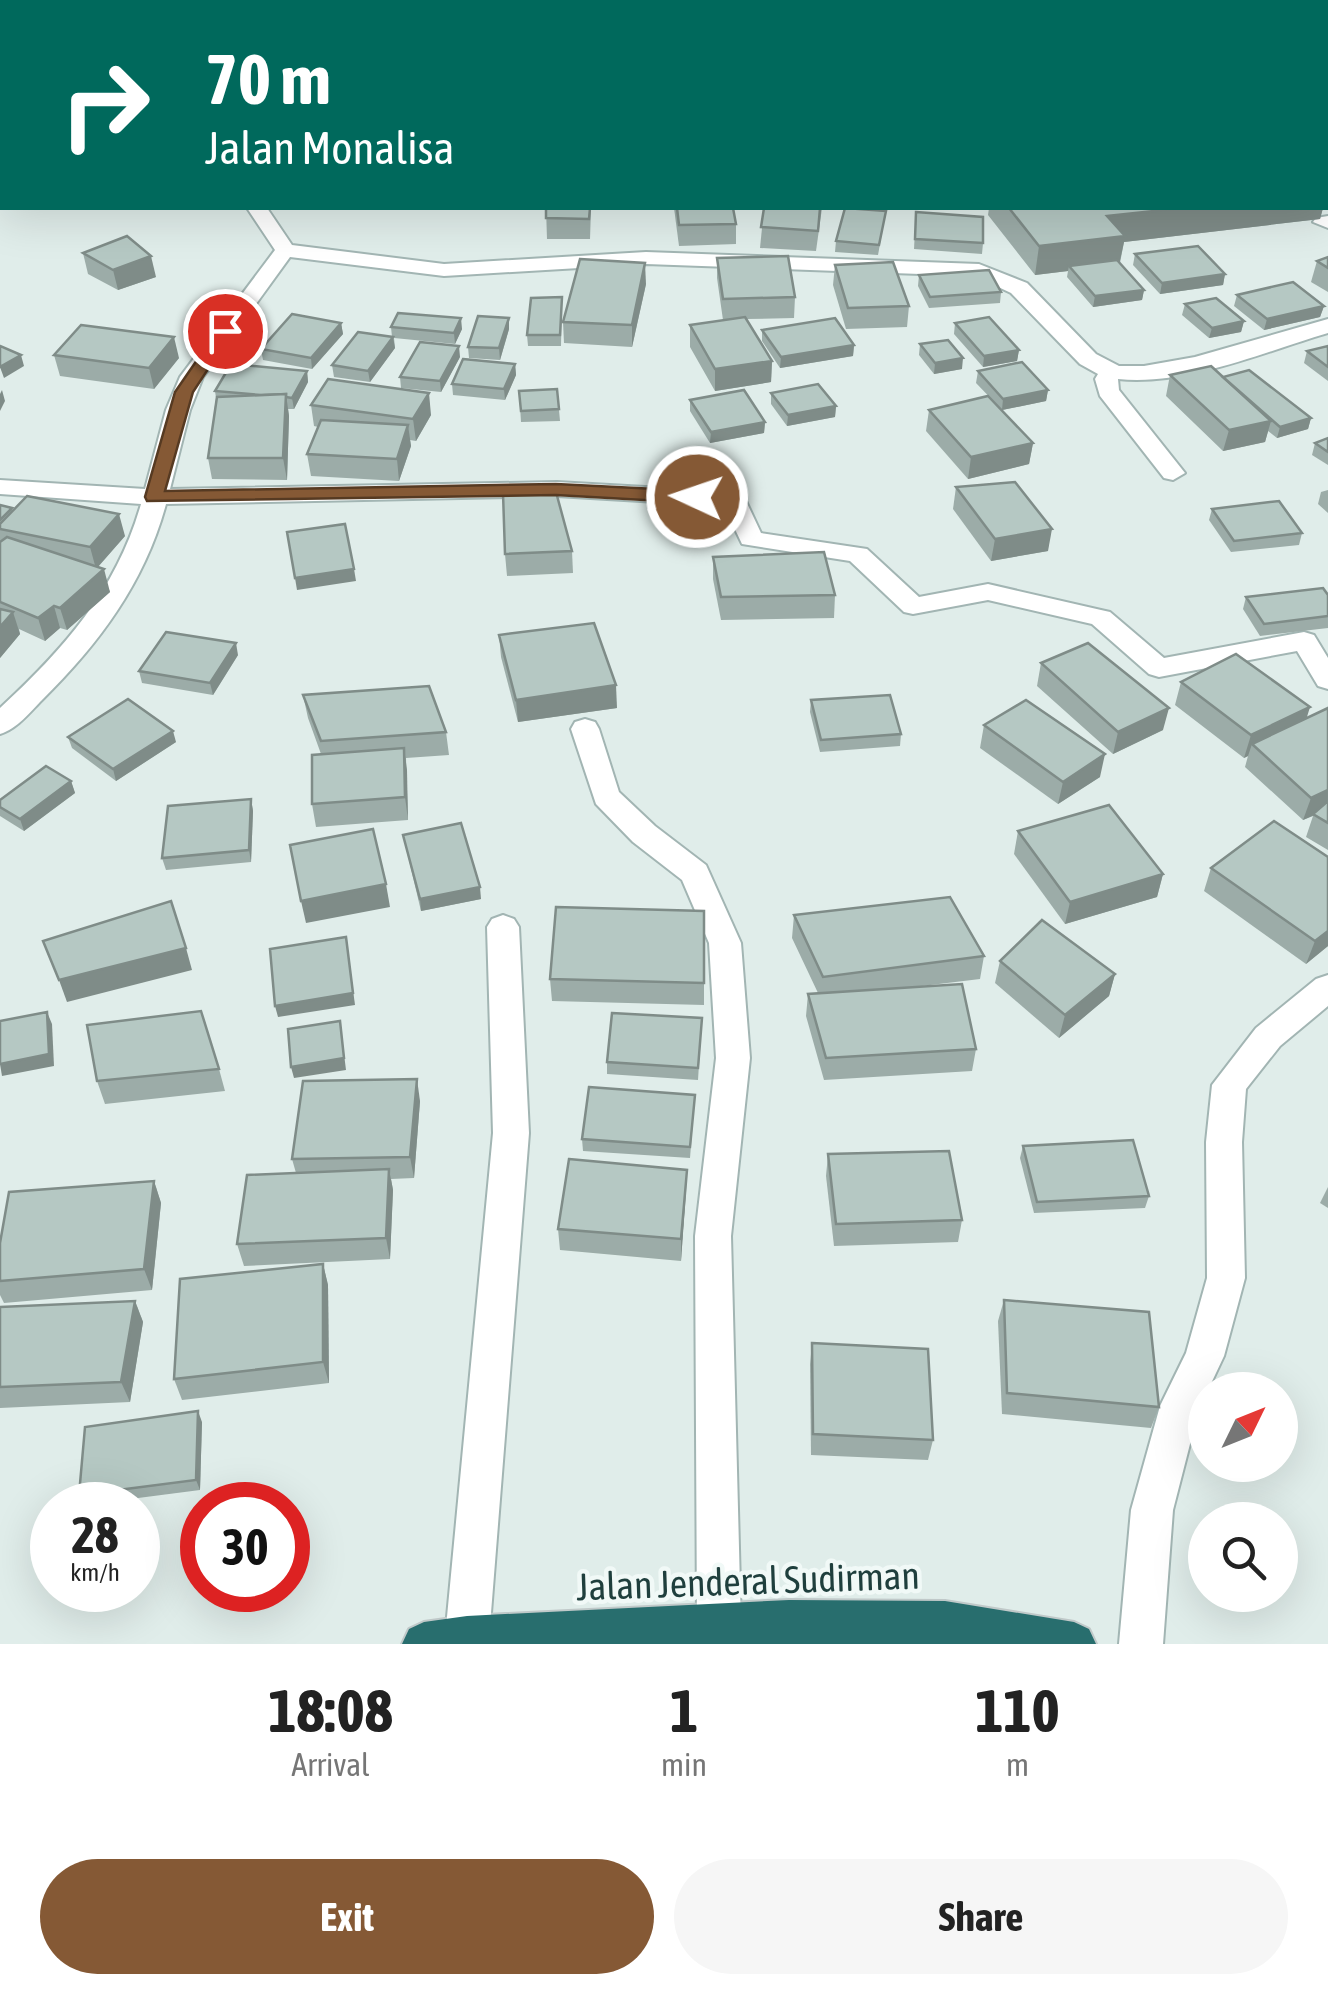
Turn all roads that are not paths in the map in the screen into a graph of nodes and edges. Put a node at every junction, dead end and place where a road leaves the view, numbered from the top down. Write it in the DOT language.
graph roads {
  1 [pos="258,210"];
  2 [pos="285,250"];
  3 [pos="1328,326"];
  4 [pos="1112,371"];
  5 [pos="1172,472"];
  6 [pos="0,488"];
  7 [pos="154,497"];
  8 [pos="1328,680"];
  9 [pos="0,724"];
  10 [pos="585,729"];
  11 [pos="503,926"];
  12 [pos="1328,988"];
  13 [pos="719,1626"];
  14 [pos="467,1638"];
  15 [pos="424,1644"];
  16 [pos="1074,1644"];
  17 [pos="1142,1644"];
  1 -- 2 [label="street"];
  2 -- 4 [label="street"];
  2 -- 7 [label="street"];
  3 -- 4 [label="street"];
  4 -- 5 [label="street"];
  6 -- 7 [label="street"];
  7 -- 8 [label="street"];
  7 -- 9 [label="street"];
  10 -- 13 [label="street"];
  11 -- 14 [label="street"];
  12 -- 17 [label="street"];
  13 -- 14 [label="highway, Jalan Jenderal Sudirman"];
  13 -- 16 [label="highway, Jalan Jenderal Sudirman"];
  14 -- 15 [label="highway, Jalan Jenderal Sudirman"];
}
